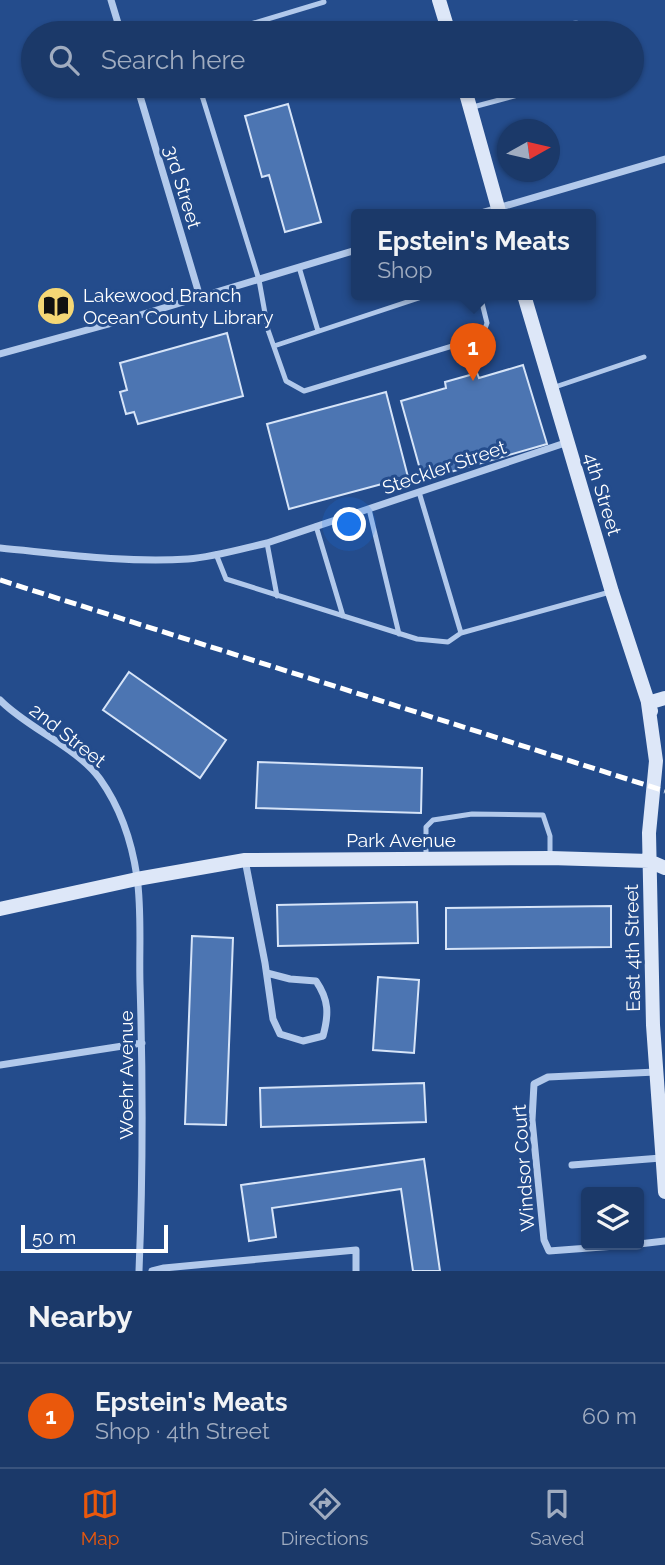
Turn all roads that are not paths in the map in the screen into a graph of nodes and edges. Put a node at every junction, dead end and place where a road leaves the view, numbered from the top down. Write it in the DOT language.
graph roads {
  1 [pos="111,0"];
  2 [pos="439,0"];
  3 [pos="324,2"];
  4 [pos="117,21"];
  5 [pos="260,21"];
  6 [pos="445,21"];
  7 [pos="140,98"];
  8 [pos="203,98"];
  9 [pos="467,98"];
  10 [pos="505,98"];
  11 [pos="470,107"];
  12 [pos="665,159"];
  13 [pos="498,209"];
  14 [pos="505,209"];
  15 [pos="351,251"];
  16 [pos="299,267"];
  17 [pos="259,279"];
  18 [pos="200,297"];
  19 [pos="413,300"];
  20 [pos="481,300"];
  21 [pos="526,300"];
  22 [pos="318,331"];
  23 [pos="274,346"];
  24 [pos="0,354"];
  25 [pos="644,357"];
  26 [pos="552,388"];
  27 [pos="568,442"];
  28 [pos="419,492"];
  29 [pos="369,509"];
  30 [pos="316,526"];
  31 [pos="267,543"];
  32 [pos="0,548"];
  33 [pos="216,554"];
  34 [pos="612,592"];
  35 [pos="278,596"];
  36 [pos="343,616"];
  37 [pos="461,633"];
  38 [pos="399,634"];
  39 [pos="665,698"];
  40 [pos="0,700"];
  41 [pos="648,703"];
  42 [pos="665,749"];
  43 [pos="550,859"];
  44 [pos="245,860"];
  45 [pos="426,860"];
  46 [pos="649,861"];
  47 [pos="665,868"];
  48 [pos="137,879"];
  49 [pos="0,909"];
  50 [pos="267,973"];
  51 [pos="142,1043"];
  52 [pos="0,1065"];
  53 [pos="656,1072"];
  54 [pos="661,1158"];
  55 [pos="572,1165"];
  56 [pos="665,1192"];
  57 [pos="665,1241"];
  58 [pos="644,1243"];
  59 [pos="581,1249"];
  60 [pos="188,1268"];
  61 [pos="139,1271"];
  62 [pos="152,1271"];
  63 [pos="356,1271"];
  1 -- 4 [label="street"];
  2 -- 6 [label="street"];
  3 -- 5 [label="lane"];
  7 -- 18 [label="street, 3rd Street"];
  8 -- 17 [label="lane"];
  9 -- 11 [label="street"];
  10 -- 11 [label="lane"];
  11 -- 13 [label="street"];
  12 -- 14 [label="street"];
  15 -- 16 [label="street"];
  16 -- 17 [label="street"];
  16 -- 22 [label="lane"];
  17 -- 18 [label="street"];
  17 -- 23 [label="lane"];
  18 -- 24 [label="street"];
  19 -- 22 [label="lane"];
  20 -- 23 [label="lane"];
  21 -- 26 [label="street, 4th Street"];
  22 -- 23 [label="lane"];
  25 -- 26 [label="lane"];
  26 -- 27 [label="street, 4th Street"];
  27 -- 28 [label="street, Steckler Street"];
  27 -- 34 [label="street, 4th Street"];
  28 -- 29 [label="street, Steckler Street"];
  28 -- 37 [label="lane"];
  29 -- 30 [label="street, Steckler Street"];
  29 -- 38 [label="lane"];
  30 -- 31 [label="street, Steckler Street"];
  30 -- 36 [label="lane"];
  31 -- 33 [label="street, Steckler Street"];
  31 -- 35 [label="lane"];
  32 -- 33 [label="street, Steckler Street"];
  33 -- 35 [label="lane"];
  34 -- 37 [label="lane"];
  34 -- 41 [label="street, 4th Street"];
  35 -- 36 [label="lane"];
  36 -- 38 [label="lane"];
  37 -- 38 [label="lane"];
  39 -- 41 [label="street"];
  40 -- 48 [label="street, 2nd Street"];
  41 -- 42 [label="street"];
  41 -- 46 [label="street, East 4th Street"];
  43 -- 45 [label="street, Park Avenue"];
  43 -- 45 [label="lane"];
  43 -- 46 [label="street, Park Avenue"];
  44 -- 45 [label="street, Park Avenue"];
  44 -- 48 [label="street, Park Avenue"];
  44 -- 50 [label="street"];
  46 -- 47 [label="street, Park Avenue"];
  46 -- 53 [label="street, East 4th Street"];
  48 -- 49 [label="street, Park Avenue"];
  48 -- 51 [label="street, Woehr Avenue"];
  50 -- 50 [label="street"];
  51 -- 52 [label="street"];
  51 -- 61 [label="street, Woehr Avenue"];
  53 -- 54 [label="street, East 4th Street"];
  53 -- 59 [label="street, Windsor Court"];
  54 -- 55 [label="street"];
  54 -- 56 [label="street, East 4th Street"];
  57 -- 58 [label="street"];
  60 -- 62 [label="street"];
  60 -- 63 [label="street"];
}
